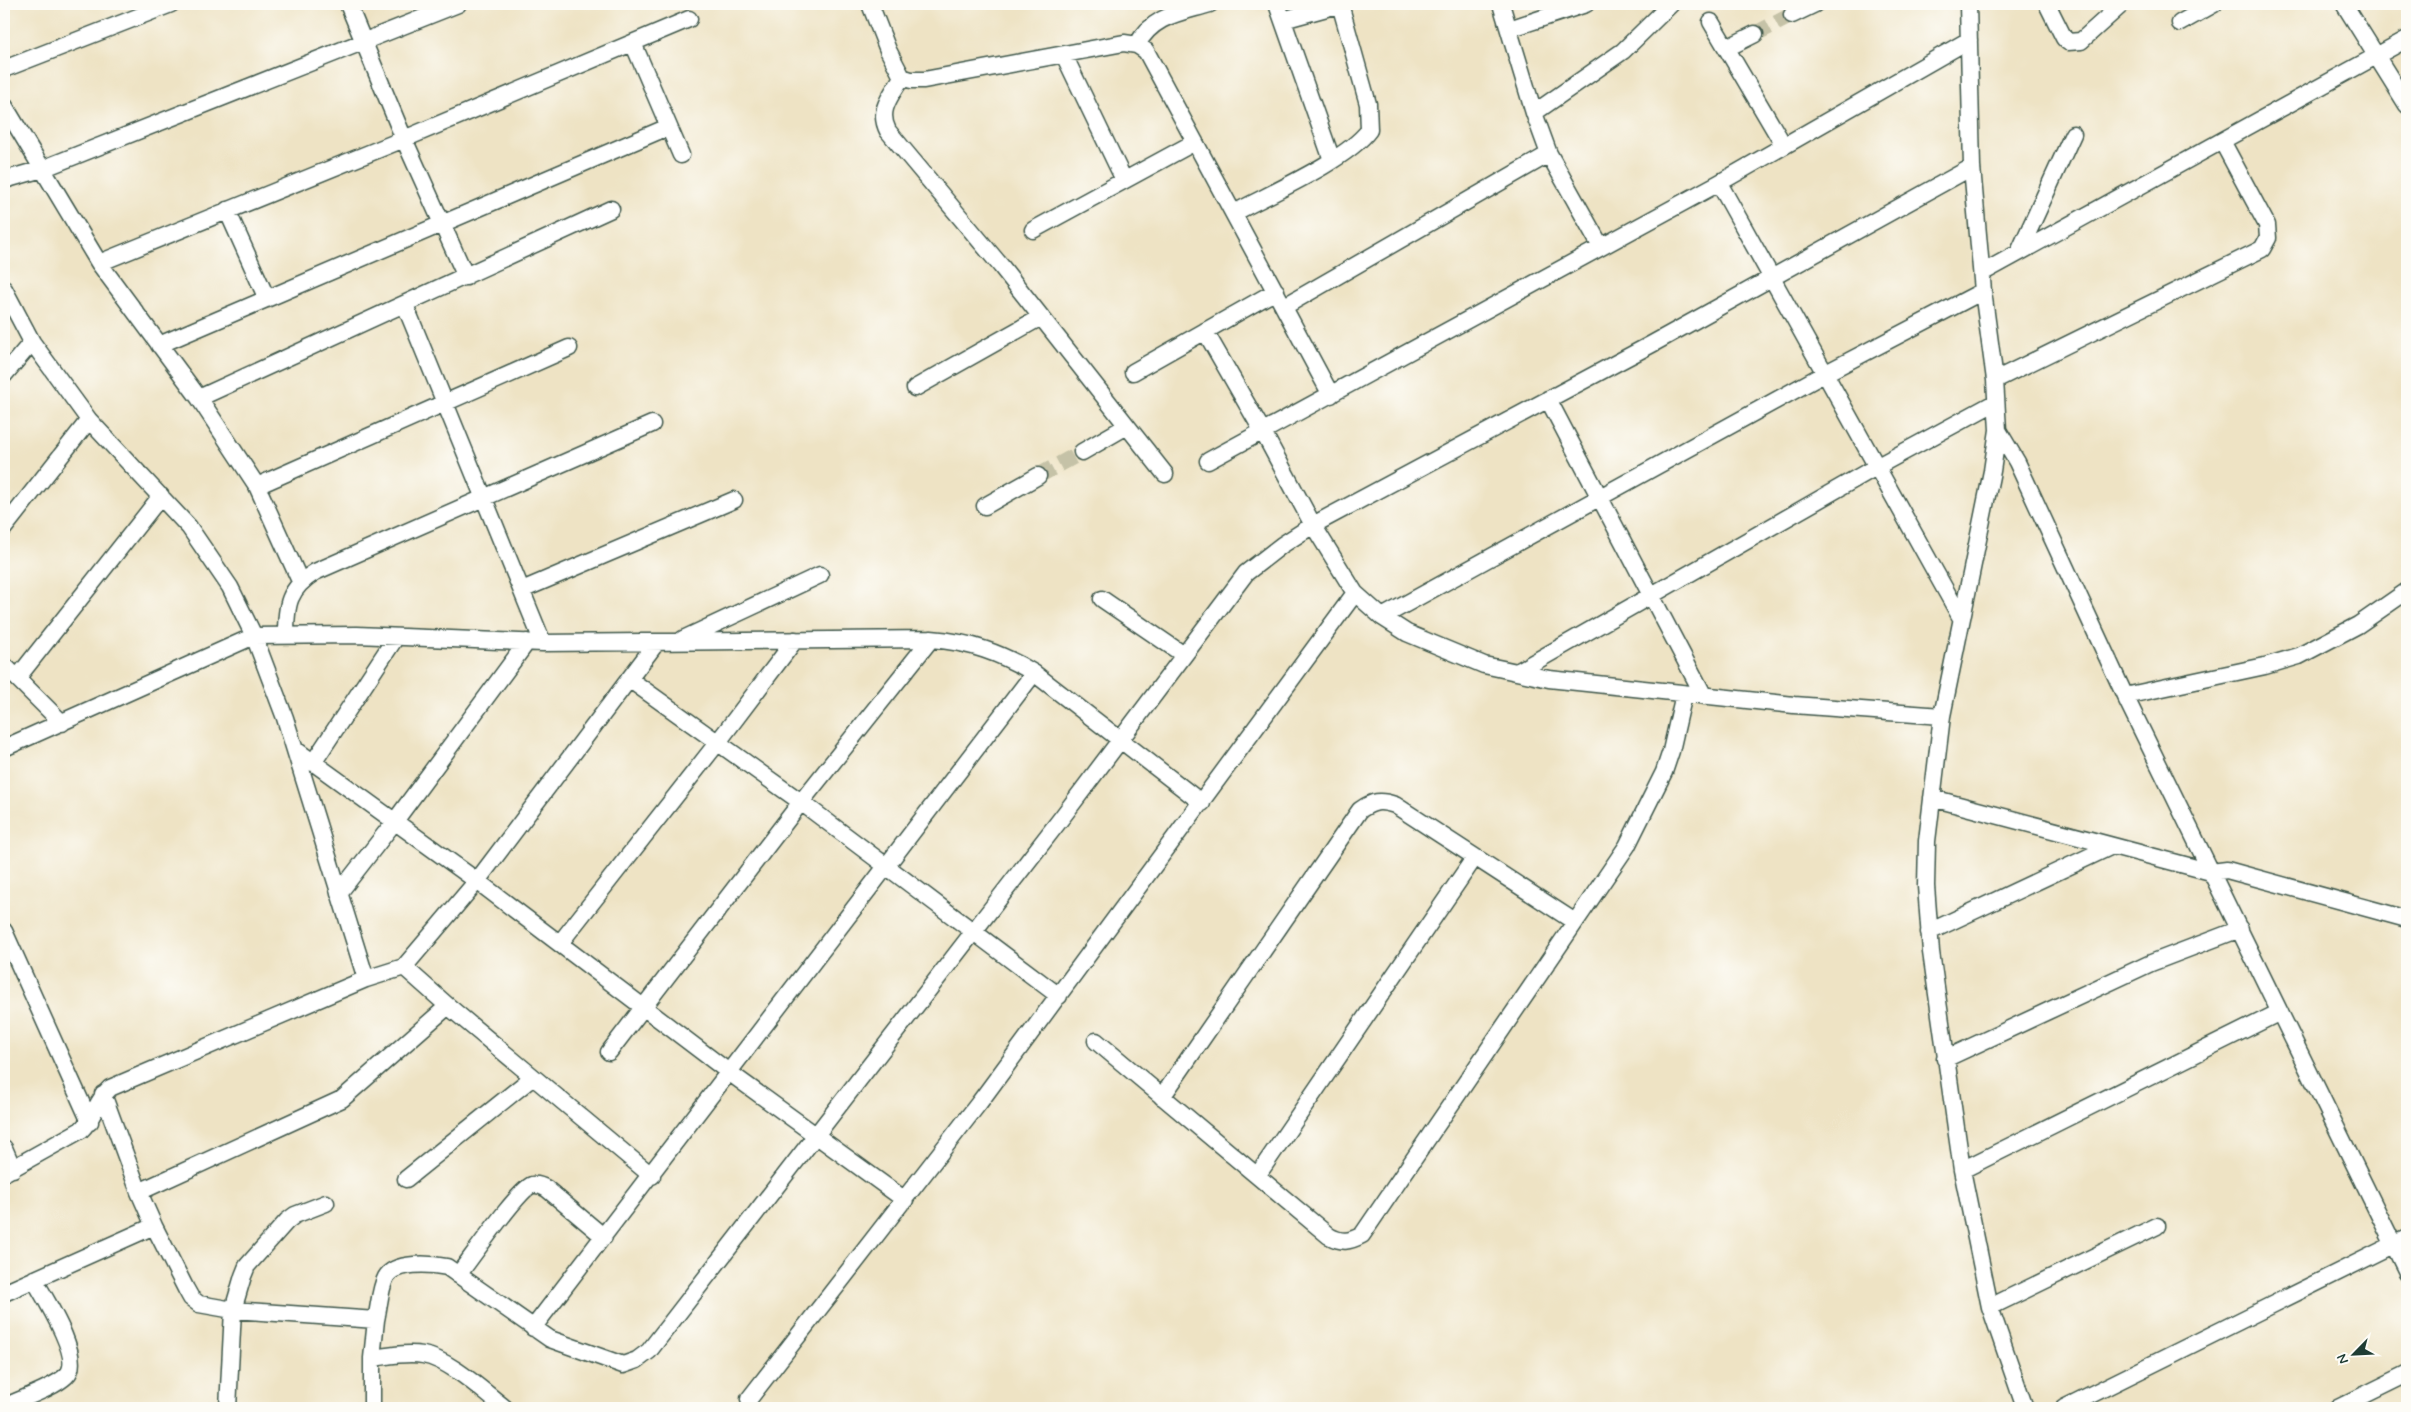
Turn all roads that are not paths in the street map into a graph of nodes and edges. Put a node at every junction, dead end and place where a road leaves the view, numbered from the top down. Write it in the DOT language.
graph roads {
  1 [pos="171,4"];
  2 [pos="348,4"];
  3 [pos="458,4"];
  4 [pos="870,4"];
  5 [pos="1210,4"];
  6 [pos="1277,4"];
  7 [pos="1340,4"];
  8 [pos="1501,4"];
  9 [pos="1586,4"];
  10 [pos="1670,4"];
  11 [pos="1815,4"];
  12 [pos="1969,4"];
  13 [pos="2047,4"];
  14 [pos="2122,4"];
  15 [pos="2214,4"];
  16 [pos="2344,4"];
  17 [pos="139,10"];
  18 [pos="1792,15"];
  19 [pos="689,19"];
  20 [pos="1283,20"];
  21 [pos="1711,22"];
  22 [pos="2180,23"];
  23 [pos="1509,28"];
  24 [pos="1755,34"];
  25 [pos="2407,39"];
  26 [pos="1969,40"];
  27 [pos="364,42"];
  28 [pos="632,43"];
  29 [pos="1137,44"];
  30 [pos="1727,48"];
  31 [pos="1064,55"];
  32 [pos="2377,57"];
  33 [pos="4,69"];
  34 [pos="902,77"];
  35 [pos="2407,105"];
  36 [pos="4,106"];
  37 [pos="1534,113"];
  38 [pos="668,127"];
  39 [pos="2073,134"];
  40 [pos="404,139"];
  41 [pos="2222,141"];
  42 [pos="1195,142"];
  43 [pos="1784,146"];
  44 [pos="1550,154"];
  45 [pos="680,155"];
  46 [pos="1332,160"];
  47 [pos="1972,167"];
  48 [pos="42,169"];
  49 [pos="4,180"];
  50 [pos="1124,180"];
  51 [pos="1719,183"];
  52 [pos="612,209"];
  53 [pos="227,210"];
  54 [pos="1234,214"];
  55 [pos="442,223"];
  56 [pos="1033,230"];
  57 [pos="1602,247"];
  58 [pos="2019,252"];
  59 [pos="99,263"];
  60 [pos="1982,273"];
  61 [pos="466,277"];
  62 [pos="1771,277"];
  63 [pos="4,290"];
  64 [pos="1276,291"];
  65 [pos="1983,291"];
  66 [pos="267,299"];
  67 [pos="405,305"];
  68 [pos="1285,306"];
  69 [pos="1041,317"];
  70 [pos="1205,332"];
  71 [pos="32,342"];
  72 [pos="159,345"];
  73 [pos="569,348"];
  74 [pos="1133,372"];
  75 [pos="1824,374"];
  76 [pos="4,375"];
  77 [pos="1995,380"];
  78 [pos="915,388"];
  79 [pos="1331,395"];
  80 [pos="199,398"];
  81 [pos="1548,399"];
  82 [pos="1996,402"];
  83 [pos="445,403"];
  84 [pos="90,420"];
  85 [pos="652,424"];
  86 [pos="1127,426"];
  87 [pos="1998,430"];
  88 [pos="1263,432"];
  89 [pos="1082,452"];
  90 [pos="1208,461"];
  91 [pos="1876,466"];
  92 [pos="1165,474"];
  93 [pos="1038,476"];
  94 [pos="257,486"];
  95 [pos="161,496"];
  96 [pos="1600,497"];
  97 [pos="485,498"];
  98 [pos="734,500"];
  99 [pos="985,506"];
  100 [pos="1313,525"];
  101 [pos="4,528"];
  102 [pos="820,575"];
  103 [pos="300,581"];
  104 [pos="522,590"];
  105 [pos="2407,591"];
  106 [pos="1356,593"];
  107 [pos="1652,594"];
  108 [pos="1102,599"];
  109 [pos="1382,617"];
  110 [pos="1961,618"];
  111 [pos="286,635"];
  112 [pos="254,636"];
  113 [pos="396,637"];
  114 [pos="931,639"];
  115 [pos="795,640"];
  116 [pos="678,641"];
  117 [pos="657,642"];
  118 [pos="535,643"];
  119 [pos="1184,654"];
  120 [pos="4,665"];
  121 [pos="1517,672"];
  122 [pos="1034,673"];
  123 [pos="18,678"];
  124 [pos="629,679"];
  125 [pos="1684,694"];
  126 [pos="1704,696"];
  127 [pos="2125,696"];
  128 [pos="1942,716"];
  129 [pos="62,723"];
  130 [pos="1120,738"];
  131 [pos="718,742"];
  132 [pos="4,748"];
  133 [pos="296,750"];
  134 [pos="313,763"];
  135 [pos="1932,798"];
  136 [pos="801,802"];
  137 [pos="1202,803"];
  138 [pos="395,822"];
  139 [pos="2112,846"];
  140 [pos="1475,857"];
  141 [pos="887,867"];
  142 [pos="2211,872"];
  143 [pos="477,881"];
  144 [pos="340,893"];
  145 [pos="2407,919"];
  146 [pos="1575,922"];
  147 [pos="2240,929"];
  148 [pos="4,931"];
  149 [pos="973,932"];
  150 [pos="1929,932"];
  151 [pos="560,943"];
  152 [pos="404,967"];
  153 [pos="366,979"];
  154 [pos="1059,996"];
  155 [pos="448,1006"];
  156 [pos="643,1008"];
  157 [pos="2280,1012"];
  158 [pos="1096,1041"];
  159 [pos="609,1052"];
  160 [pos="1945,1059"];
  161 [pos="730,1073"];
  162 [pos="533,1077"];
  163 [pos="103,1094"];
  164 [pos="1162,1097"];
  165 [pos="90,1122"];
  166 [pos="816,1136"];
  167 [pos="4,1148"];
  168 [pos="1962,1170"];
  169 [pos="8,1171"];
  170 [pos="652,1176"];
  171 [pos="1257,1176"];
  172 [pos="406,1179"];
  173 [pos="139,1192"];
  174 [pos="905,1200"];
  175 [pos="326,1203"];
  176 [pos="154,1226"];
  177 [pos="2157,1226"];
  178 [pos="604,1237"];
  179 [pos="2400,1241"];
  180 [pos="2407,1272"];
  181 [pos="458,1275"];
  182 [pos="34,1279"];
  183 [pos="4,1293"];
  184 [pos="1990,1307"];
  185 [pos="233,1310"];
  186 [pos="376,1320"];
  187 [pos="533,1328"];
  188 [pos="372,1358"];
  189 [pos="2407,1374"];
  190 [pos="749,1399"];
  191 [pos="4,1407"];
  192 [pos="228,1408"];
  193 [pos="372,1408"];
  194 [pos="505,1408"];
  195 [pos="2025,1408"];
  196 [pos="2064,1408"];
  197 [pos="2338,1408"];
  1 -- 17 [label="street"];
  2 -- 27 [label="street"];
  3 -- 27 [label="street"];
  4 -- 34 [label="street"];
  5 -- 29 [label="street"];
  6 -- 20 [label="street"];
  7 -- 20 [label="street"];
  7 -- 46 [label="street"];
  8 -- 23 [label="street"];
  9 -- 23 [label="street"];
  10 -- 37 [label="street"];
  11 -- 18 [label="street"];
  12 -- 26 [label="street"];
  13 -- 14 [label="street"];
  15 -- 22 [label="street"];
  16 -- 32 [label="street"];
  17 -- 33 [label="street"];
  19 -- 28 [label="street"];
  20 -- 46 [label="street"];
  21 -- 30 [label="street"];
  23 -- 37 [label="street"];
  24 -- 30 [label="street"];
  25 -- 32 [label="street"];
  26 -- 43 [label="street"];
  26 -- 47 [label="street"];
  27 -- 40 [label="street"];
  27 -- 48 [label="street"];
  28 -- 38 [label="street"];
  28 -- 40 [label="street"];
  29 -- 31 [label="street"];
  29 -- 42 [label="street"];
  30 -- 43 [label="street"];
  31 -- 34 [label="street"];
  31 -- 50 [label="street"];
  32 -- 35 [label="street"];
  32 -- 41 [label="street"];
  34 -- 69 [label="street"];
  36 -- 48 [label="street"];
  37 -- 44 [label="street"];
  38 -- 45 [label="street"];
  38 -- 55 [label="street"];
  39 -- 58 [label="street"];
  40 -- 53 [label="street"];
  40 -- 55 [label="street"];
  41 -- 58 [label="street"];
  41 -- 77 [label="street"];
  42 -- 50 [label="street"];
  42 -- 54 [label="street"];
  43 -- 51 [label="street"];
  44 -- 57 [label="street"];
  44 -- 68 [label="street"];
  46 -- 54 [label="street"];
  47 -- 60 [label="street"];
  47 -- 62 [label="street"];
  48 -- 49 [label="street"];
  48 -- 59 [label="street"];
  50 -- 56 [label="street"];
  51 -- 57 [label="street"];
  51 -- 62 [label="street"];
  52 -- 61 [label="street"];
  53 -- 59 [label="street"];
  53 -- 66 [label="street"];
  54 -- 64 [label="street"];
  55 -- 61 [label="street"];
  55 -- 66 [label="street"];
  57 -- 79 [label="street"];
  58 -- 60 [label="street"];
  59 -- 72 [label="street"];
  60 -- 65 [label="street"];
  61 -- 67 [label="street"];
  62 -- 75 [label="street"];
  62 -- 81 [label="street"];
  63 -- 71 [label="street"];
  64 -- 68 [label="street"];
  64 -- 70 [label="street"];
  65 -- 75 [label="street"];
  65 -- 77 [label="street"];
  66 -- 72 [label="street"];
  67 -- 80 [label="street"];
  67 -- 83 [label="street"];
  68 -- 79 [label="street"];
  69 -- 78 [label="street"];
  69 -- 86 [label="street"];
  70 -- 74 [label="street"];
  70 -- 88 [label="street"];
  71 -- 76 [label="street"];
  71 -- 84 [label="street"];
  72 -- 80 [label="street"];
  73 -- 83 [label="street"];
  75 -- 91 [label="street"];
  75 -- 96 [label="street"];
  77 -- 82 [label="street"];
  79 -- 88 [label="street"];
  80 -- 94 [label="street"];
  81 -- 96 [label="street"];
  81 -- 100 [label="street"];
  82 -- 87 [label="street"];
  82 -- 91 [label="street"];
  83 -- 94 [label="street"];
  83 -- 97 [label="street"];
  84 -- 95 [label="street"];
  84 -- 101 [label="street"];
  85 -- 97 [label="street"];
  86 -- 89 [label="street"];
  86 -- 92 [label="street"];
  87 -- 110 [label="street"];
  87 -- 127 [label="street"];
  88 -- 90 [label="street"];
  88 -- 100 [label="street"];
  91 -- 107 [label="street"];
  91 -- 110 [label="street"];
  93 -- 99 [label="street"];
  94 -- 103 [label="street"];
  95 -- 112 [label="street"];
  95 -- 123 [label="street"];
  96 -- 107 [label="street"];
  96 -- 109 [label="street"];
  97 -- 103 [label="street"];
  97 -- 104 [label="street"];
  98 -- 104 [label="street"];
  100 -- 106 [label="street"];
  100 -- 119 [label="street"];
  102 -- 116 [label="street"];
  103 -- 111 [label="street"];
  104 -- 118 [label="street"];
  105 -- 127 [label="street"];
  106 -- 109 [label="street"];
  106 -- 137 [label="street"];
  107 -- 121 [label="street"];
  107 -- 126 [label="street"];
  108 -- 119 [label="street"];
  109 -- 121 [label="street"];
  110 -- 128 [label="street"];
  111 -- 112 [label="street"];
  111 -- 113 [label="street"];
  112 -- 129 [label="street"];
  112 -- 133 [label="street"];
  113 -- 118 [label="street"];
  113 -- 134 [label="street"];
  114 -- 115 [label="street"];
  114 -- 122 [label="street"];
  114 -- 136 [label="street"];
  115 -- 116 [label="street"];
  115 -- 131 [label="street"];
  116 -- 117 [label="street"];
  117 -- 118 [label="street"];
  117 -- 124 [label="street"];
  118 -- 138 [label="street"];
  119 -- 130 [label="street"];
  120 -- 123 [label="street"];
  121 -- 125 [label="street"];
  122 -- 130 [label="street"];
  122 -- 141 [label="street"];
  123 -- 129 [label="street"];
  124 -- 131 [label="street"];
  124 -- 143 [label="street"];
  125 -- 126 [label="street"];
  125 -- 146 [label="street"];
  126 -- 128 [label="street"];
  127 -- 142 [label="street"];
  128 -- 135 [label="street"];
  129 -- 132 [label="street"];
  130 -- 137 [label="street"];
  130 -- 149 [label="street"];
  131 -- 136 [label="street"];
  131 -- 151 [label="street"];
  133 -- 134 [label="street"];
  133 -- 144 [label="street"];
  134 -- 138 [label="street"];
  135 -- 139 [label="street"];
  135 -- 150 [label="street"];
  136 -- 141 [label="street"];
  136 -- 156 [label="street"];
  137 -- 154 [label="street"];
  138 -- 143 [label="street"];
  138 -- 144 [label="street"];
  139 -- 142 [label="street"];
  139 -- 150 [label="street"];
  140 -- 146 [label="street"];
  140 -- 164 [label="street"];
  140 -- 171 [label="street"];
  141 -- 149 [label="street"];
  141 -- 161 [label="street"];
  142 -- 145 [label="street"];
  142 -- 147 [label="street"];
  143 -- 151 [label="street"];
  143 -- 152 [label="street"];
  144 -- 153 [label="street"];
  146 -- 171 [label="street"];
  147 -- 157 [label="street"];
  147 -- 160 [label="street"];
  148 -- 165 [label="street"];
  149 -- 154 [label="street"];
  149 -- 166 [label="street"];
  150 -- 160 [label="street"];
  151 -- 156 [label="street"];
  152 -- 153 [label="street"];
  152 -- 155 [label="street"];
  153 -- 163 [label="street"];
  154 -- 174 [label="street"];
  155 -- 162 [label="street"];
  155 -- 173 [label="street"];
  156 -- 159 [label="street"];
  156 -- 161 [label="street"];
  157 -- 168 [label="street"];
  157 -- 179 [label="street"];
  158 -- 164 [label="street"];
  160 -- 168 [label="street"];
  161 -- 166 [label="street"];
  161 -- 170 [label="street"];
  162 -- 170 [label="street"];
  162 -- 172 [label="street"];
  163 -- 165 [label="street"];
  163 -- 173 [label="street"];
  164 -- 171 [label="street"];
  165 -- 169 [label="street"];
  166 -- 174 [label="street"];
  166 -- 187 [label="street"];
  167 -- 169 [label="street"];
  168 -- 184 [label="street"];
  170 -- 178 [label="street"];
  173 -- 176 [label="street"];
  174 -- 190 [label="street"];
  175 -- 185 [label="street"];
  176 -- 182 [label="street"];
  176 -- 185 [label="street"];
  177 -- 184 [label="street"];
  178 -- 181 [label="street"];
  178 -- 187 [label="street"];
  179 -- 180 [label="street"];
  179 -- 196 [label="street"];
  181 -- 186 [label="street"];
  181 -- 187 [label="street"];
  182 -- 183 [label="street"];
  182 -- 191 [label="street"];
  184 -- 195 [label="street"];
  185 -- 186 [label="street"];
  185 -- 192 [label="street"];
  186 -- 188 [label="street"];
  188 -- 193 [label="street"];
  188 -- 194 [label="street"];
  189 -- 197 [label="street"];
}
